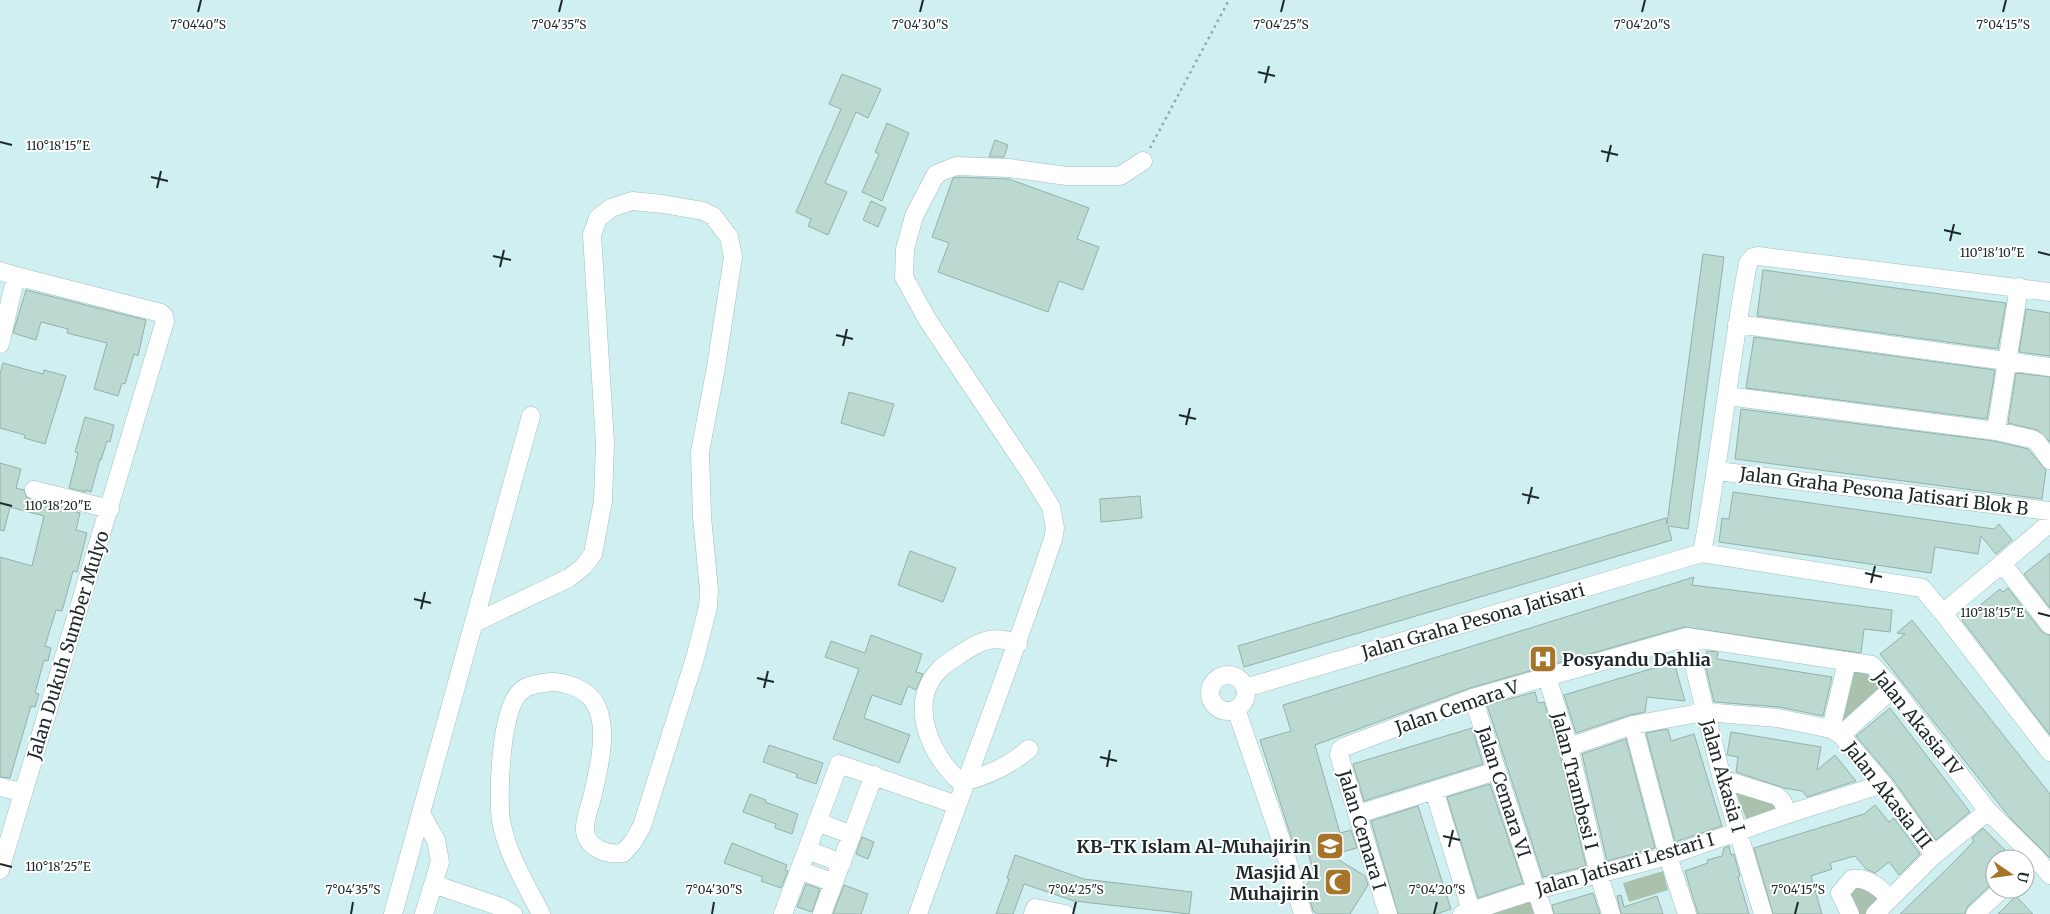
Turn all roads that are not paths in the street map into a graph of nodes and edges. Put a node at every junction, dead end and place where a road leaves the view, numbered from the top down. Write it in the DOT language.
graph roads {
  1 [pos="1143,161"];
  2 [pos="8,273"];
  3 [pos="2019,287"];
  4 [pos="2050,292"];
  5 [pos="1737,324"];
  6 [pos="0,344"];
  7 [pos="2008,362"];
  8 [pos="2050,367"];
  9 [pos="1727,396"];
  10 [pos="530,416"];
  11 [pos="1996,431"];
  12 [pos="2050,460"];
  13 [pos="1717,471"];
  14 [pos="34,490"];
  15 [pos="110,509"];
  16 [pos="2050,511"];
  17 [pos="2050,523"];
  18 [pos="1702,553"];
  19 [pos="2002,563"];
  20 [pos="1943,613"];
  21 [pos="474,623"];
  22 [pos="2050,625"];
  23 [pos="1687,637"];
  24 [pos="1018,644"];
  25 [pos="1847,662"];
  26 [pos="1547,677"];
  27 [pos="1245,688"];
  28 [pos="1893,688"];
  29 [pos="1473,698"];
  30 [pos="1236,709"];
  31 [pos="1704,712"];
  32 [pos="1633,725"];
  33 [pos="1836,732"];
  34 [pos="1569,746"];
  35 [pos="1344,747"];
  36 [pos="1029,749"];
  37 [pos="2050,752"];
  38 [pos="1496,771"];
  39 [pos="874,775"];
  40 [pos="1722,779"];
  41 [pos="965,783"];
  42 [pos="1883,784"];
  43 [pos="0,787"];
  44 [pos="1434,790"];
  45 [pos="22,792"];
  46 [pos="957,804"];
  47 [pos="1988,811"];
  48 [pos="421,814"];
  49 [pos="1358,814"];
  50 [pos="1788,814"];
  51 [pos="817,822"];
  52 [pos="1738,831"];
  53 [pos="852,835"];
  54 [pos="2019,849"];
  55 [pos="807,850"];
  56 [pos="1934,855"];
  57 [pos="1668,856"];
  58 [pos="842,863"];
  59 [pos="2035,865"];
  60 [pos="0,870"];
  61 [pos="799,870"];
  62 [pos="1599,875"];
  63 [pos="2050,875"];
  64 [pos="834,883"];
  65 [pos="433,884"];
  66 [pos="1536,890"];
  67 [pos="1890,899"];
  68 [pos="1991,899"];
  69 [pos="1469,913"];
  70 [pos="393,914"];
  71 [pos="424,914"];
  72 [pos="513,914"];
  73 [pos="541,914"];
  74 [pos="783,914"];
  75 [pos="822,914"];
  76 [pos="918,914"];
  77 [pos="1033,914"];
  78 [pos="1065,914"];
  79 [pos="1303,914"];
  80 [pos="1388,914"];
  81 [pos="1544,914"];
  82 [pos="1611,914"];
  83 [pos="1687,914"];
  84 [pos="1763,914"];
  85 [pos="1850,914"];
  86 [pos="1875,914"];
  87 [pos="1975,914"];
  1 -- 24 [label="street"];
  2 -- 6 [label="street"];
  2 -- 15 [label="street, Jalan Dukuh Sumber Mulyo"];
  3 -- 4 [label="street"];
  3 -- 5 [label="street"];
  3 -- 7 [label="street"];
  5 -- 7 [label="street"];
  5 -- 9 [label="street"];
  7 -- 8 [label="street"];
  7 -- 11 [label="street"];
  9 -- 11 [label="street"];
  9 -- 13 [label="street"];
  10 -- 21 [label="street"];
  11 -- 12 [label="street"];
  13 -- 16 [label="street, Jalan Graha Pesona Jatisari Blok B"];
  13 -- 18 [label="street"];
  14 -- 15 [label="street"];
  15 -- 45 [label="street, Jalan Dukuh Sumber Mulyo"];
  17 -- 19 [label="street"];
  18 -- 20 [label="street, Jalan Graha Pesona Jatisari"];
  18 -- 27 [label="street, Jalan Graha Pesona Jatisari"];
  19 -- 20 [label="street"];
  19 -- 22 [label="street"];
  20 -- 37 [label="street, Jalan Graha Pesona Jatisari"];
  21 -- 48 [label="street"];
  21 -- 73 [label="street"];
  23 -- 25 [label="street, Jalan Akasia IV"];
  23 -- 26 [label="street, Jalan Cemara V"];
  23 -- 31 [label="street, Jalan Akasia I"];
  24 -- 41 [label="street"];
  24 -- 41 [label="street"];
  25 -- 28 [label="street, Jalan Akasia IV"];
  25 -- 33 [label="street, Jalan Akasia III"];
  26 -- 29 [label="street, Jalan Cemara V"];
  26 -- 34 [label="street, Jalan Trambesi I"];
  27 -- 30 [label="street"];
  27 -- 30 [label="street"];
  28 -- 33 [label="street, Jalan Akasia III"];
  28 -- 47 [label="street, Jalan Akasia IV"];
  29 -- 35 [label="street, Jalan Cemara V"];
  29 -- 38 [label="street, Jalan Cemara VI"];
  30 -- 79 [label="street"];
  31 -- 32 [label="street, Jalan Akasia III"];
  31 -- 33 [label="street, Jalan Akasia III"];
  31 -- 40 [label="street, Jalan Akasia I"];
  32 -- 34 [label="street, Jalan Akasia III"];
  32 -- 57 [label="street"];
  33 -- 42 [label="street, Jalan Akasia III"];
  34 -- 62 [label="street, Jalan Trambesi I"];
  35 -- 49 [label="street, Jalan Cemara I"];
  36 -- 41 [label="street"];
  38 -- 44 [label="street"];
  38 -- 66 [label="street, Jalan Cemara VI"];
  39 -- 46 [label="street"];
  39 -- 51 [label="street"];
  39 -- 53 [label="street"];
  40 -- 50 [label="street"];
  40 -- 52 [label="street, Jalan Akasia I"];
  41 -- 46 [label="street"];
  42 -- 50 [label="street, Jalan Jatisari Lestari I"];
  42 -- 56 [label="street, Jalan Akasia III"];
  43 -- 45 [label="street"];
  44 -- 49 [label="street"];
  44 -- 69 [label="street"];
  45 -- 60 [label="street, Jalan Dukuh Sumber Mulyo"];
  46 -- 76 [label="street"];
  47 -- 54 [label="street, Jalan Akasia IV"];
  47 -- 56 [label="street"];
  48 -- 65 [label="street"];
  48 -- 70 [label="street"];
  49 -- 80 [label="street, Jalan Cemara I"];
  50 -- 52 [label="street, Jalan Jatisari Lestari I"];
  51 -- 53 [label="street"];
  51 -- 55 [label="street"];
  52 -- 57 [label="street, Jalan Jatisari Lestari I"];
  52 -- 84 [label="street, Jalan Akasia I"];
  53 -- 58 [label="street"];
  55 -- 58 [label="street"];
  55 -- 61 [label="street"];
  56 -- 67 [label="street"];
  57 -- 62 [label="street, Jalan Jatisari Lestari I"];
  57 -- 83 [label="street"];
  58 -- 64 [label="street"];
  59 -- 63 [label="street, Jalan Akasia IV"];
  61 -- 64 [label="street"];
  61 -- 74 [label="street"];
  62 -- 66 [label="street, Jalan Jatisari Lestari I"];
  62 -- 82 [label="street, Jalan Trambesi I"];
  64 -- 75 [label="street"];
  65 -- 71 [label="street"];
  65 -- 72 [label="street"];
  66 -- 69 [label="street, Jalan Jatisari Lestari I"];
  66 -- 81 [label="street, Jalan Cemara VI"];
  67 -- 85 [label="street"];
  67 -- 86 [label="street"];
  68 -- 87 [label="street"];
  77 -- 78 [label="street"];
}
